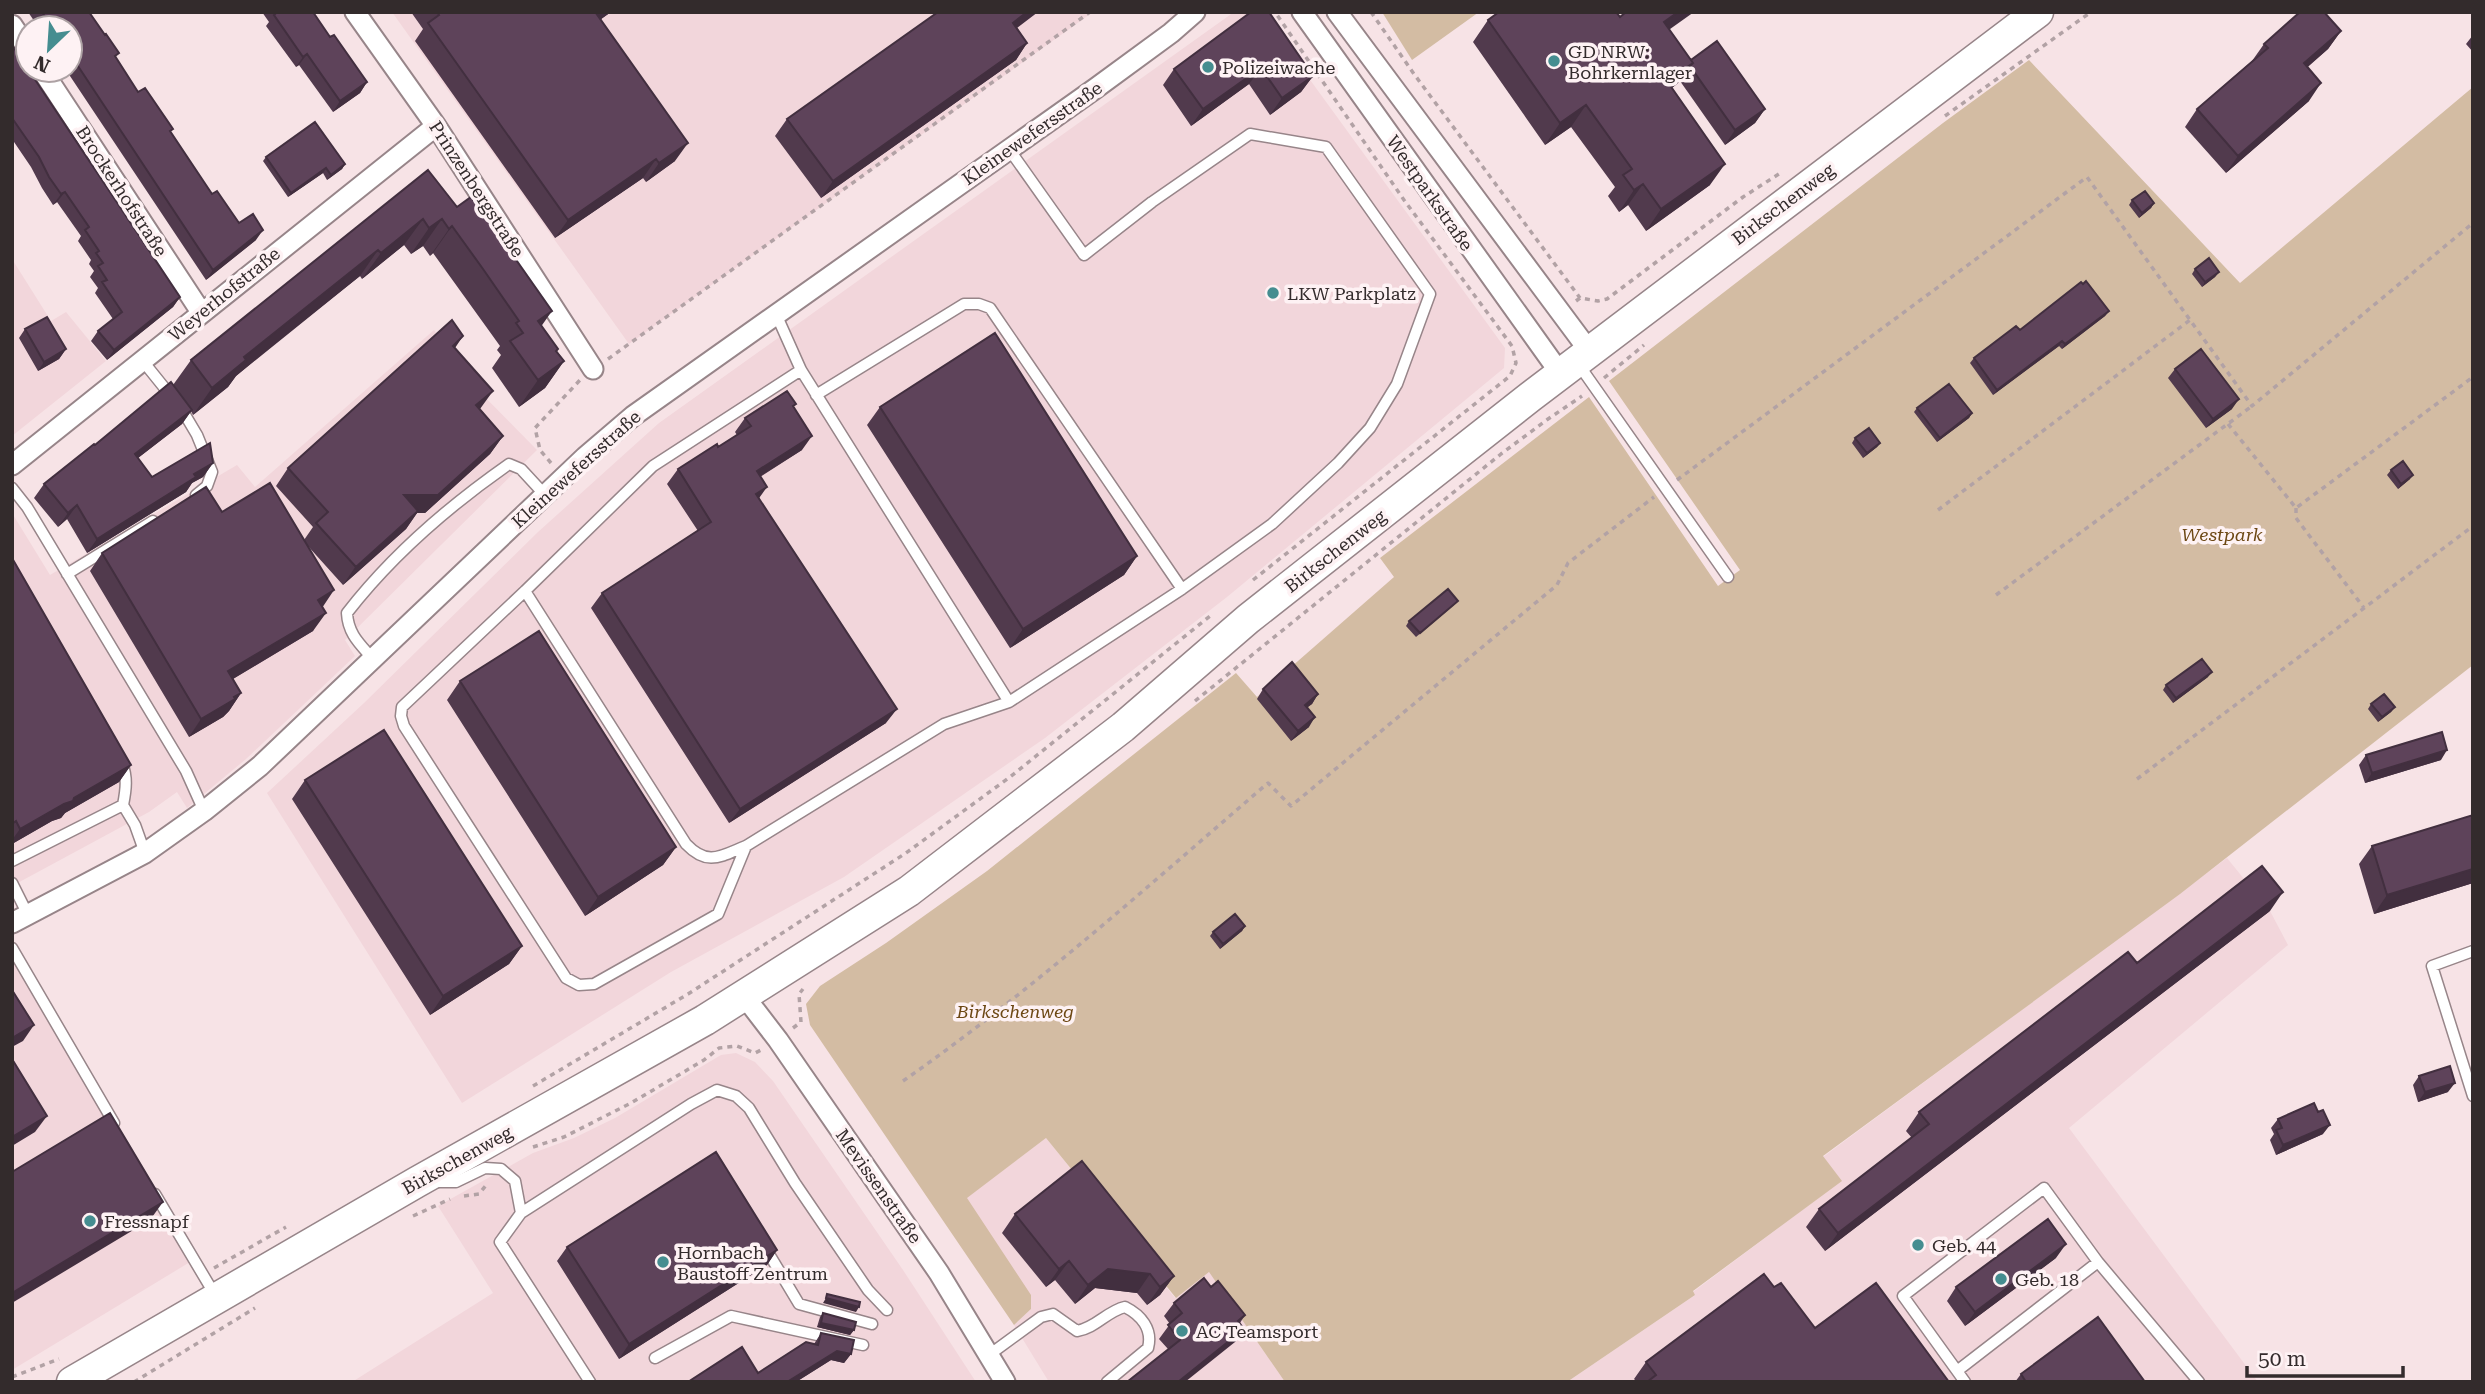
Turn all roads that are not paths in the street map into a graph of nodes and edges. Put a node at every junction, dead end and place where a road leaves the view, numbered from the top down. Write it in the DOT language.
graph roads {
  1 [pos="355,12"];
  2 [pos="1195,12"];
  3 [pos="1302,12"];
  4 [pos="1337,12"];
  5 [pos="2038,12"];
  6 [pos="51,84"];
  7 [pos="436,125"];
  8 [pos="1009,149"];
  9 [pos="201,312"];
  10 [pos="776,314"];
  11 [pos="142,360"];
  12 [pos="1576,362"];
  13 [pos="593,369"];
  14 [pos="801,370"];
  15 [pos="816,394"];
  16 [pos="12,465"];
  17 [pos="12,488"];
  18 [pos="545,495"];
  19 [pos="189,499"];
  20 [pos="167,513"];
  21 [pos="67,573"];
  22 [pos="1728,577"];
  23 [pos="1182,589"];
  24 [pos="525,591"];
  25 [pos="373,659"];
  26 [pos="1009,702"];
  27 [pos="114,747"];
  28 [pos="122,805"];
  29 [pos="204,811"];
  30 [pos="747,846"];
  31 [pos="145,853"];
  32 [pos="12,861"];
  33 [pos="12,883"];
  34 [pos="20,919"];
  35 [pos="12,948"];
  36 [pos="2473,951"];
  37 [pos="745,996"];
  38 [pos="2473,1096"];
  39 [pos="117,1128"];
  40 [pos="417,1182"];
  41 [pos="152,1188"];
  42 [pos="521,1213"];
  43 [pos="759,1236"];
  44 [pos="2098,1262"];
  45 [pos="210,1287"];
  46 [pos="887,1310"];
  47 [pos="872,1324"];
  48 [pos="863,1345"];
  49 [pos="989,1354"];
  50 [pos="655,1358"];
  51 [pos="67,1369"];
  52 [pos="1957,1371"];
  53 [pos="590,1382"];
  54 [pos="1005,1382"];
  55 [pos="1107,1382"];
  56 [pos="1965,1382"];
  57 [pos="2199,1382"];
  1 -- 7 [label="street, Prinzenbergstraße"];
  2 -- 8 [label="street, Kleinewefersstraße"];
  3 -- 12 [label="street, Westparkstraße"];
  4 -- 12 [label="street, Westparkstraße"];
  5 -- 12 [label="main road, Birkschenweg"];
  6 -- 9 [label="street, Brockerhofstraße"];
  7 -- 9 [label="street, Weyerhofstraße"];
  7 -- 13 [label="street, Prinzenbergstraße"];
  8 -- 10 [label="street, Kleinewefersstraße"];
  8 -- 23 [label="lane"];
  9 -- 11 [label="street, Weyerhofstraße"];
  10 -- 14 [label="lane"];
  10 -- 18 [label="street, Kleinewefersstraße"];
  11 -- 16 [label="street, Weyerhofstraße"];
  11 -- 19 [label="lane"];
  12 -- 22 [label="lane"];
  12 -- 37 [label="main road, Birkschenweg"];
  14 -- 15 [label="lane"];
  14 -- 24 [label="lane"];
  15 -- 23 [label="lane"];
  15 -- 26 [label="lane"];
  17 -- 21 [label="lane"];
  18 -- 25 [label="street, Kleinewefersstraße"];
  18 -- 25 [label="lane"];
  20 -- 21 [label="lane"];
  21 -- 29 [label="lane"];
  23 -- 26 [label="lane"];
  24 -- 30 [label="lane"];
  24 -- 30 [label="lane"];
  25 -- 29 [label="street, Kleinewefersstraße"];
  26 -- 30 [label="lane"];
  27 -- 28 [label="lane"];
  28 -- 31 [label="lane"];
  28 -- 32 [label="lane"];
  29 -- 31 [label="street, Kleinewefersstraße"];
  31 -- 34 [label="street, Kleinewefersstraße"];
  33 -- 34 [label="lane"];
  35 -- 39 [label="lane"];
  36 -- 38 [label="lane"];
  37 -- 40 [label="main road, Birkschenweg"];
  37 -- 49 [label="street, Mevissenstraße"];
  40 -- 42 [label="lane"];
  40 -- 45 [label="main road, Birkschenweg"];
  41 -- 45 [label="lane"];
  42 -- 46 [label="lane"];
  42 -- 53 [label="lane"];
  43 -- 47 [label="lane"];
  44 -- 52 [label="lane"];
  44 -- 52 [label="lane"];
  44 -- 57 [label="lane"];
  45 -- 51 [label="main road, Birkschenweg"];
  48 -- 50 [label="lane"];
  49 -- 54 [label="street, Mevissenstraße"];
  49 -- 55 [label="lane"];
  52 -- 56 [label="lane"];
}
